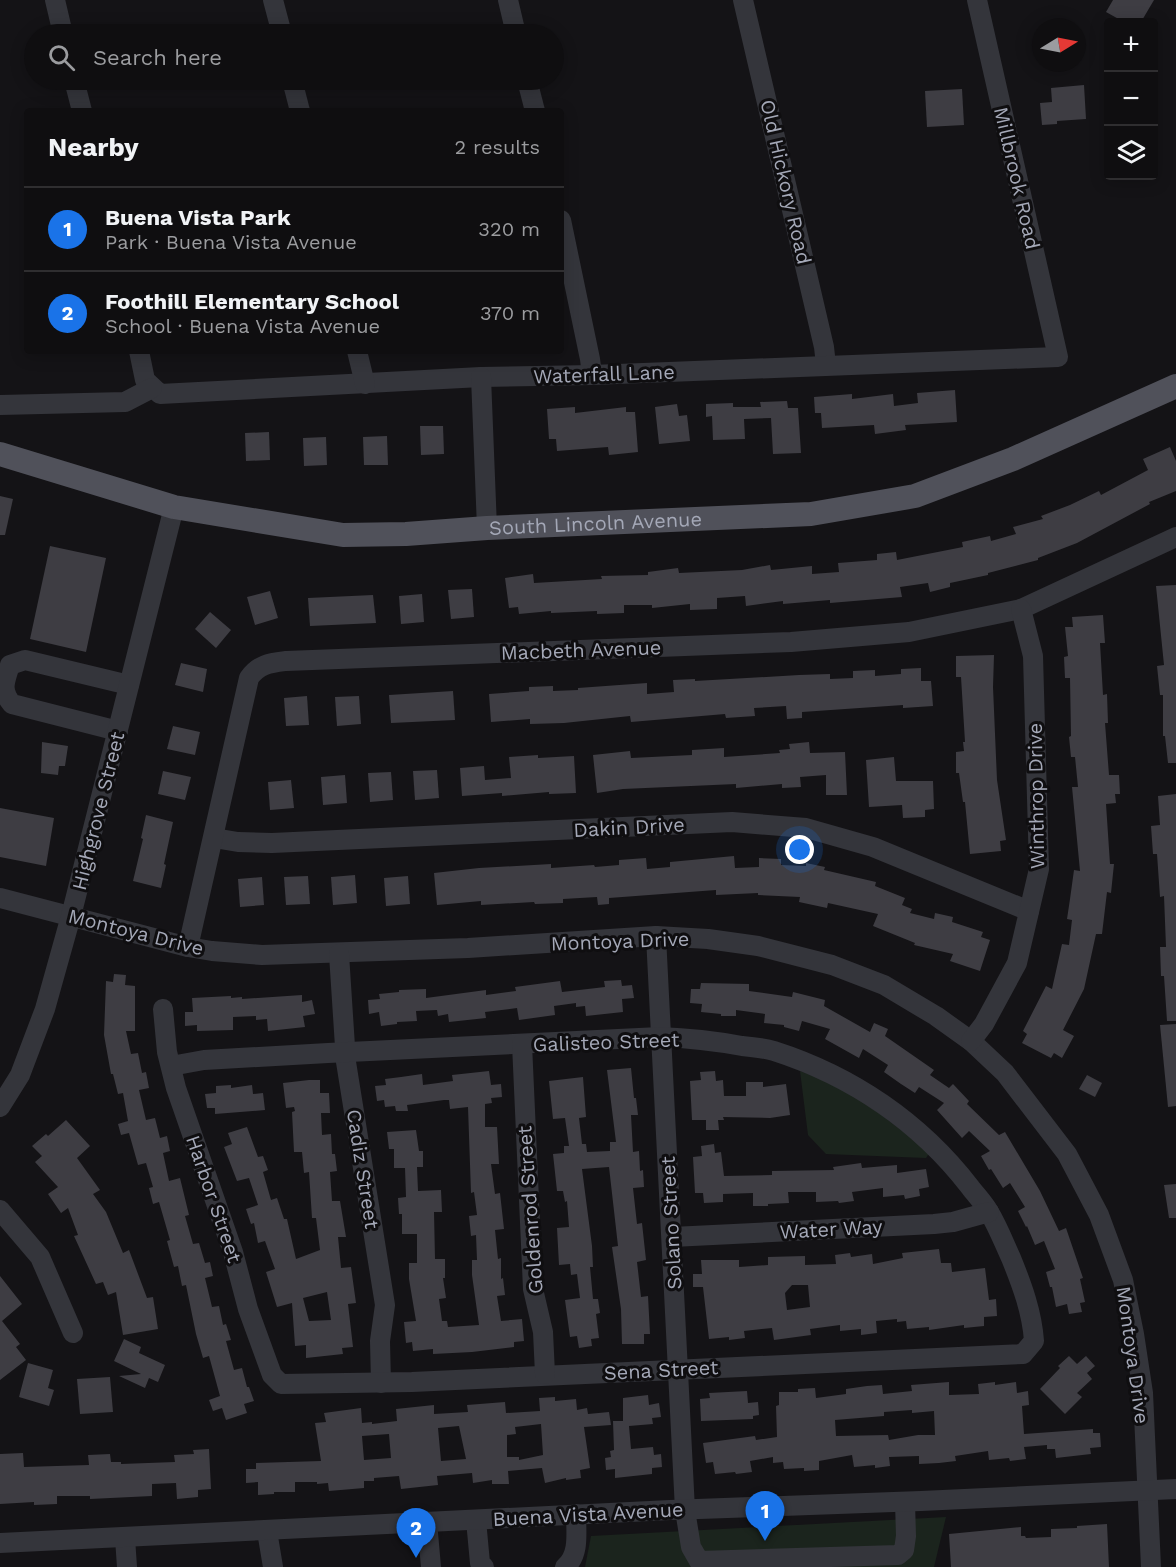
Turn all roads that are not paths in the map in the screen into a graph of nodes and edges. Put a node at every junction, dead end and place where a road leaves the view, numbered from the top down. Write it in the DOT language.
graph roads {
  1 [pos="55,0"];
  2 [pos="273,0"];
  3 [pos="508,0"];
  4 [pos="743,0"];
  5 [pos="977,0"];
  6 [pos="61,24"];
  7 [pos="279,24"];
  8 [pos="514,24"];
  9 [pos="77,90"];
  10 [pos="295,90"];
  11 [pos="530,90"];
  12 [pos="81,108"];
  13 [pos="299,108"];
  14 [pos="534,108"];
  15 [pos="564,234"];
  16 [pos="140,354"];
  17 [pos="358,354"];
  18 [pos="1058,357"];
  19 [pos="826,365"];
  20 [pos="592,375"];
  21 [pos="481,377"];
  22 [pos="365,384"];
  23 [pos="1176,386"];
  24 [pos="152,388"];
  25 [pos="0,405"];
  26 [pos="0,454"];
  27 [pos="174,507"];
  28 [pos="488,528"];
  29 [pos="1176,537"];
  30 [pos="1022,609"];
  31 [pos="129,685"];
  32 [pos="118,731"];
  33 [pos="214,838"];
  34 [pos="0,898"];
  35 [pos="1029,911"];
  36 [pos="71,916"];
  37 [pos="656,936"];
  38 [pos="188,947"];
  39 [pos="339,954"];
  40 [pos="163,1009"];
  41 [pos="660,1037"];
  42 [pos="971,1041"];
  43 [pos="522,1044"];
  44 [pos="345,1052"];
  45 [pos="171,1066"];
  46 [pos="0,1107"];
  47 [pos="0,1210"];
  48 [pos="989,1212"];
  49 [pos="672,1237"];
  50 [pos="73,1333"];
  51 [pos="1034,1341"];
  52 [pos="679,1369"];
  53 [pos="545,1374"];
  54 [pos="381,1383"];
  55 [pos="281,1384"];
  56 [pos="1176,1489"];
  57 [pos="1148,1490"];
  58 [pos="905,1502"];
  59 [pos="685,1510"];
  60 [pos="576,1514"];
  61 [pos="476,1520"];
  62 [pos="427,1522"];
  63 [pos="267,1531"];
  64 [pos="125,1538"];
  65 [pos="0,1543"];
  66 [pos="127,1567"];
  67 [pos="273,1567"];
  68 [pos="431,1567"];
  69 [pos="484,1567"];
  70 [pos="566,1567"];
  71 [pos="1151,1567"];
  1 -- 6 [label="street"];
  2 -- 7 [label="street"];
  3 -- 8 [label="street"];
  4 -- 19 [label="street, Old Hickory Road"];
  5 -- 18 [label="street, Millbrook Road"];
  9 -- 12 [label="street"];
  10 -- 13 [label="street"];
  11 -- 14 [label="street"];
  15 -- 20 [label="street"];
  16 -- 24 [label="street"];
  17 -- 22 [label="street"];
  18 -- 19 [label="street, Waterfall Lane"];
  19 -- 20 [label="street, Waterfall Lane"];
  20 -- 21 [label="street, Waterfall Lane"];
  21 -- 22 [label="street, Waterfall Lane"];
  21 -- 28 [label="street"];
  22 -- 24 [label="street, Waterfall Lane"];
  23 -- 28 [label="main road, South Lincoln Avenue"];
  24 -- 25 [label="street"];
  26 -- 27 [label="main road, South Lincoln Avenue"];
  27 -- 28 [label="main road, South Lincoln Avenue"];
  27 -- 31 [label="street, Highgrove Street"];
  29 -- 30 [label="street, Macbeth Avenue"];
  30 -- 33 [label="street, Macbeth Avenue"];
  30 -- 35 [label="street, Winthrop Drive"];
  31 -- 32 [label="street, Highgrove Street"];
  31 -- 32 [label="street"];
  32 -- 36 [label="street, Highgrove Street"];
  33 -- 35 [label="street, Dakin Drive"];
  33 -- 38 [label="street, Macbeth Avenue"];
  34 -- 36 [label="street, Montoya Drive"];
  35 -- 42 [label="street, Winthrop Drive"];
  36 -- 38 [label="street, Montoya Drive"];
  36 -- 46 [label="street, Highgrove Street"];
  37 -- 39 [label="street, Montoya Drive"];
  37 -- 41 [label="street, Solano Street"];
  37 -- 42 [label="street, Montoya Drive"];
  38 -- 39 [label="street, Montoya Drive"];
  39 -- 44 [label="street, Cadiz Street"];
  40 -- 45 [label="street, Harbor Street"];
  41 -- 43 [label="street, Galisteo Street"];
  41 -- 48 [label="street, Galisteo Street"];
  41 -- 49 [label="street, Solano Street"];
  42 -- 57 [label="street, Montoya Drive"];
  43 -- 44 [label="street, Galisteo Street"];
  43 -- 53 [label="street, Goldenrod Street"];
  44 -- 45 [label="street, Galisteo Street"];
  44 -- 54 [label="street, Cadiz Street"];
  45 -- 55 [label="street, Harbor Street"];
  47 -- 50 [label="street"];
  48 -- 49 [label="street, Water Way"];
  48 -- 51 [label="street, Galisteo Street"];
  49 -- 52 [label="street, Solano Street"];
  51 -- 52 [label="street, Sena Street"];
  52 -- 53 [label="street, Sena Street"];
  52 -- 59 [label="street, Solano Street"];
  53 -- 54 [label="street, Sena Street"];
  54 -- 55 [label="street, Sena Street"];
  56 -- 57 [label="street, Buena Vista Avenue"];
  57 -- 58 [label="street, Buena Vista Avenue"];
  57 -- 71 [label="street, Montoya Drive"];
  58 -- 59 [label="street, Buena Vista Avenue"];
  58 -- 59 [label="street, Solano Street"];
  59 -- 60 [label="street, Buena Vista Avenue"];
  60 -- 61 [label="street, Buena Vista Avenue"];
  60 -- 70 [label="street"];
  61 -- 62 [label="street, Buena Vista Avenue"];
  61 -- 69 [label="street"];
  62 -- 63 [label="street, Buena Vista Avenue"];
  62 -- 68 [label="street"];
  63 -- 64 [label="street, Buena Vista Avenue"];
  63 -- 67 [label="street"];
  64 -- 65 [label="street, Buena Vista Avenue"];
  64 -- 66 [label="street"];
}
